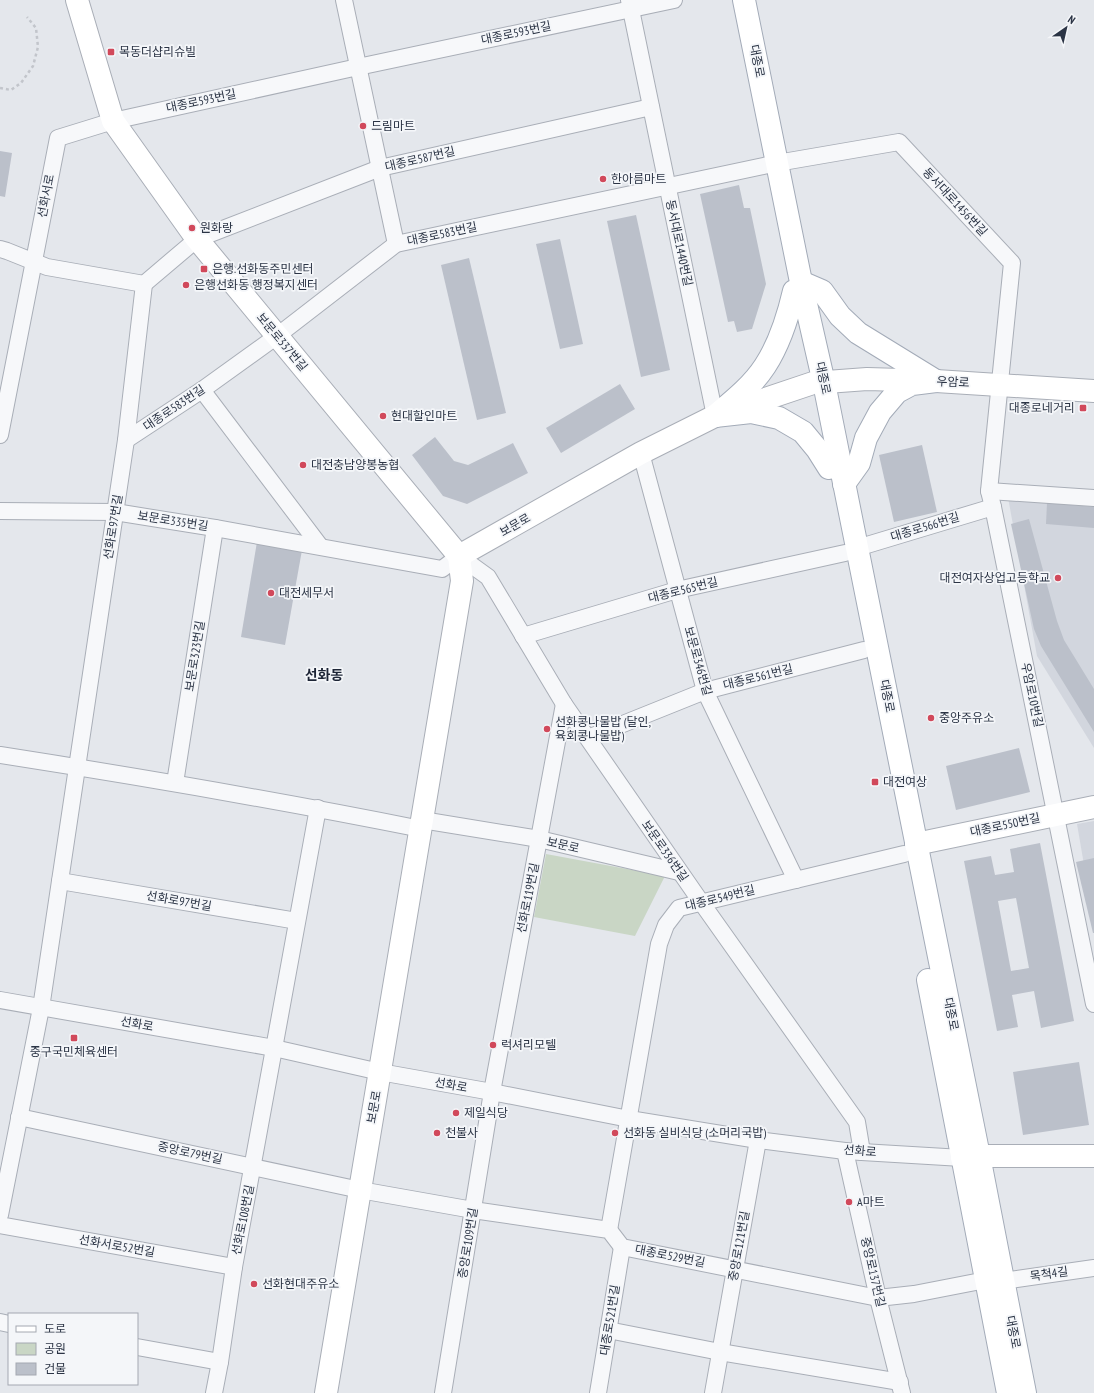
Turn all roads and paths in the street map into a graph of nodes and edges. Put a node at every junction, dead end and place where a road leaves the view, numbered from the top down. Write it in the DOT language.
graph roads {
  1 [pos="77,0"];
  2 [pos="344,0"];
  3 [pos="674,0"];
  4 [pos="734,0"];
  5 [pos="744,0"];
  6 [pos="630,5"];
  7 [pos="27,17"];
  8 [pos="358,67"];
  9 [pos="0,88"];
  10 [pos="651,107"];
  11 [pos="113,121"];
  12 [pos="773,164"];
  13 [pos="380,168"];
  14 [pos="667,186"];
  15 [pos="197,239"];
  16 [pos="396,244"];
  17 [pos="0,250"];
  18 [pos="34,261"];
  19 [pos="144,284"];
  20 [pos="797,286"];
  21 [pos="277,336"];
  22 [pos="936,381"];
  23 [pos="818,383"];
  24 [pos="1000,385"];
  25 [pos="202,390"];
  26 [pos="1094,391"];
  27 [pos="715,416"];
  28 [pos="0,435"];
  29 [pos="126,440"];
  30 [pos="641,453"];
  31 [pos="829,468"];
  32 [pos="844,484"];
  33 [pos="989,491"];
  34 [pos="1094,498"];
  35 [pos="993,507"];
  36 [pos="0,511"];
  37 [pos="115,512"];
  38 [pos="215,528"];
  39 [pos="320,546"];
  40 [pos="851,550"];
  41 [pos="459,556"];
  42 [pos="677,590"];
  43 [pos="523,636"];
  44 [pos="864,650"];
  45 [pos="704,691"];
  46 [pos="564,704"];
  47 [pos="588,738"];
  48 [pos="0,755"];
  49 [pos="77,767"];
  50 [pos="175,783"];
  51 [pos="1094,807"];
  52 [pos="318,808"];
  53 [pos="1056,815"];
  54 [pos="421,824"];
  55 [pos="539,839"];
  56 [pos="910,849"];
  57 [pos="680,872"];
  58 [pos="796,880"];
  59 [pos="60,881"];
  60 [pos="701,902"];
  61 [pos="298,921"];
  62 [pos="0,1000"];
  63 [pos="1094,1004"];
  64 [pos="40,1008"];
  65 [pos="274,1048"];
  66 [pos="380,1072"];
  67 [pos="492,1092"];
  68 [pos="19,1117"];
  69 [pos="629,1119"];
  70 [pos="758,1140"];
  71 [pos="845,1151"];
  72 [pos="862,1152"];
  73 [pos="1094,1156"];
  74 [pos="971,1157"];
  75 [pos="253,1166"];
  76 [pos="360,1190"];
  77 [pos="473,1210"];
  78 [pos="0,1214"];
  79 [pos="0,1225"];
  80 [pos="609,1230"];
  81 [pos="622,1247"];
  82 [pos="234,1267"];
  83 [pos="1094,1268"];
  84 [pos="735,1269"];
  85 [pos="995,1280"];
  86 [pos="878,1298"];
  87 [pos="608,1330"];
  88 [pos="138,1347"];
  89 [pos="720,1352"];
  90 [pos="220,1362"];
  91 [pos="901,1387"];
  92 [pos="214,1393"];
  93 [pos="326,1393"];
  94 [pos="443,1393"];
  95 [pos="598,1393"];
  96 [pos="713,1393"];
  97 [pos="1008,1393"];
  98 [pos="1026,1393"];
  1 -- 11 [label="main road"];
  2 -- 8 [label="street"];
  3 -- 6 [label="street, 대종로593번길"];
  4 -- 12 [label="main road, 대종로"];
  5 -- 12 [label="main road, 대종로"];
  6 -- 8 [label="street, 대종로593번길"];
  6 -- 10 [label="street, 동서대로1440번길"];
  7 -- 9 [label="path"];
  8 -- 11 [label="street, 대종로593번길"];
  8 -- 13 [label="street"];
  10 -- 13 [label="street, 대종로587번길"];
  10 -- 14 [label="street, 동서대로1440번길"];
  11 -- 15 [label="main road, 보문로337번길"];
  11 -- 18 [label="street, 선화서로"];
  12 -- 14 [label="street, 대종로583번길"];
  12 -- 20 [label="main road, 대종로"];
  12 -- 24 [label="street, 동서대로1456번길"];
  13 -- 15 [label="street, 대종로587번길"];
  13 -- 16 [label="street"];
  14 -- 16 [label="street, 대종로583번길"];
  14 -- 27 [label="street, 동서대로1440번길"];
  15 -- 19 [label="street, 대종로587번길"];
  15 -- 21 [label="main road, 보문로337번길"];
  16 -- 21 [label="street, 대종로583번길"];
  17 -- 18 [label="street"];
  18 -- 19 [label="street"];
  18 -- 28 [label="street, 선화서로"];
  19 -- 29 [label="street, 선화로97번길"];
  20 -- 22 [label="main road"];
  20 -- 23 [label="main road, 대종로"];
  20 -- 27 [label="main road"];
  21 -- 25 [label="street, 대종로583번길"];
  21 -- 41 [label="main road, 보문로337번길"];
  22 -- 23 [label="main road, 우암로"];
  22 -- 24 [label="main road, 우암로"];
  22 -- 32 [label="main road"];
  23 -- 27 [label="main road, 보문로"];
  23 -- 31 [label="main road, 대종로"];
  23 -- 32 [label="main road, 대종로"];
  24 -- 26 [label="main road, 우암로"];
  24 -- 33 [label="street, 우암로10번길"];
  25 -- 29 [label="street, 대종로583번길"];
  25 -- 39 [label="street"];
  27 -- 30 [label="main road, 보문로"];
  27 -- 31 [label="main road"];
  29 -- 37 [label="street, 선화로97번길"];
  30 -- 41 [label="main road, 보문로"];
  30 -- 42 [label="street, 보문로346번길"];
  31 -- 40 [label="main road, 대종로"];
  32 -- 40 [label="main road, 대종로"];
  33 -- 34 [label="street"];
  33 -- 35 [label="street, 우암로10번길"];
  35 -- 40 [label="street, 대종로566번길"];
  35 -- 53 [label="street, 우암로10번길"];
  36 -- 37 [label="street, 보문로335번길"];
  37 -- 38 [label="street, 보문로335번길"];
  37 -- 49 [label="street, 선화로97번길"];
  38 -- 39 [label="street, 보문로335번길"];
  38 -- 50 [label="street, 보문로323번길"];
  39 -- 41 [label="street, 보문로335번길"];
  40 -- 42 [label="street, 대종로565번길"];
  40 -- 44 [label="main road, 대종로"];
  40 -- 56 [label="main road, 대종로"];
  41 -- 43 [label="street, 보문로336번길"];
  41 -- 54 [label="main road, 보문로"];
  42 -- 43 [label="street, 대종로565번길"];
  42 -- 45 [label="street, 보문로346번길"];
  43 -- 46 [label="street, 보문로336번길"];
  44 -- 45 [label="street, 대종로561번길"];
  44 -- 56 [label="main road, 대종로"];
  45 -- 47 [label="street, 대종로561번길"];
  45 -- 58 [label="street, 보문로346번길"];
  46 -- 47 [label="street, 보문로336번길"];
  46 -- 55 [label="street, 선화로119번길"];
  47 -- 57 [label="street, 보문로336번길"];
  48 -- 49 [label="street"];
  49 -- 50 [label="street"];
  49 -- 59 [label="street, 선화로97번길"];
  50 -- 52 [label="street"];
  51 -- 53 [label="main road, 대종로550번길"];
  52 -- 54 [label="street"];
  52 -- 61 [label="street"];
  53 -- 56 [label="main road, 대종로550번길"];
  53 -- 63 [label="street, 우암로10번길"];
  54 -- 55 [label="street, 보문로"];
  54 -- 66 [label="main road, 보문로"];
  55 -- 57 [label="street, 보문로"];
  55 -- 67 [label="street, 선화로119번길"];
  56 -- 58 [label="street, 대종로549번길"];
  56 -- 74 [label="main road, 대종로"];
  57 -- 60 [label="street, 보문로336번길"];
  58 -- 60 [label="street, 대종로549번길"];
  59 -- 61 [label="street, 선화로97번길"];
  59 -- 64 [label="street, 선화로97번길"];
  60 -- 69 [label="street, 대종로549번길"];
  60 -- 72 [label="street, 보문로336번길"];
  61 -- 65 [label="street"];
  62 -- 64 [label="street, 선화로"];
  64 -- 65 [label="street, 선화로"];
  64 -- 68 [label="street"];
  65 -- 66 [label="street, 선화로"];
  65 -- 75 [label="street, 선화로108번길"];
  66 -- 67 [label="street, 선화로"];
  66 -- 76 [label="main road, 보문로"];
  67 -- 69 [label="street, 선화로"];
  67 -- 77 [label="street, 중앙로109번길"];
  68 -- 75 [label="street, 중앙로79번길"];
  68 -- 78 [label="street"];
  69 -- 70 [label="street, 선화로"];
  69 -- 80 [label="street"];
  70 -- 71 [label="street, 선화로"];
  70 -- 84 [label="street, 중앙로121번길"];
  71 -- 72 [label="street, 선화로"];
  71 -- 86 [label="street, 중앙로137번길"];
  72 -- 74 [label="street, 선화로"];
  73 -- 74 [label="main road, 선화로"];
  74 -- 85 [label="main road, 대종로"];
  75 -- 76 [label="street, 중앙로79번길"];
  75 -- 82 [label="street, 선화로108번길"];
  76 -- 77 [label="street"];
  76 -- 93 [label="main road, 보문로"];
  77 -- 80 [label="street"];
  77 -- 94 [label="street, 중앙로109번길"];
  79 -- 82 [label="street, 선화서로52번길"];
  80 -- 81 [label="street, 대종로529번길"];
  81 -- 84 [label="street, 대종로529번길"];
  81 -- 87 [label="street, 대종로521번길"];
  82 -- 90 [label="street, 선화로108번길"];
  83 -- 85 [label="street, 목척4길"];
  84 -- 86 [label="street, 대종로529번길"];
  84 -- 89 [label="street, 중앙로121번길"];
  85 -- 86 [label="street, 대종로529번길"];
  85 -- 97 [label="main road, 대종로"];
  85 -- 98 [label="main road, 대종로"];
  86 -- 91 [label="street, 중앙로137번길"];
  87 -- 89 [label="street"];
  87 -- 95 [label="street, 대종로521번길"];
  88 -- 90 [label="street"];
  89 -- 91 [label="street"];
  89 -- 96 [label="street, 중앙로121번길"];
  90 -- 92 [label="street, 선화로108번길"];
}
